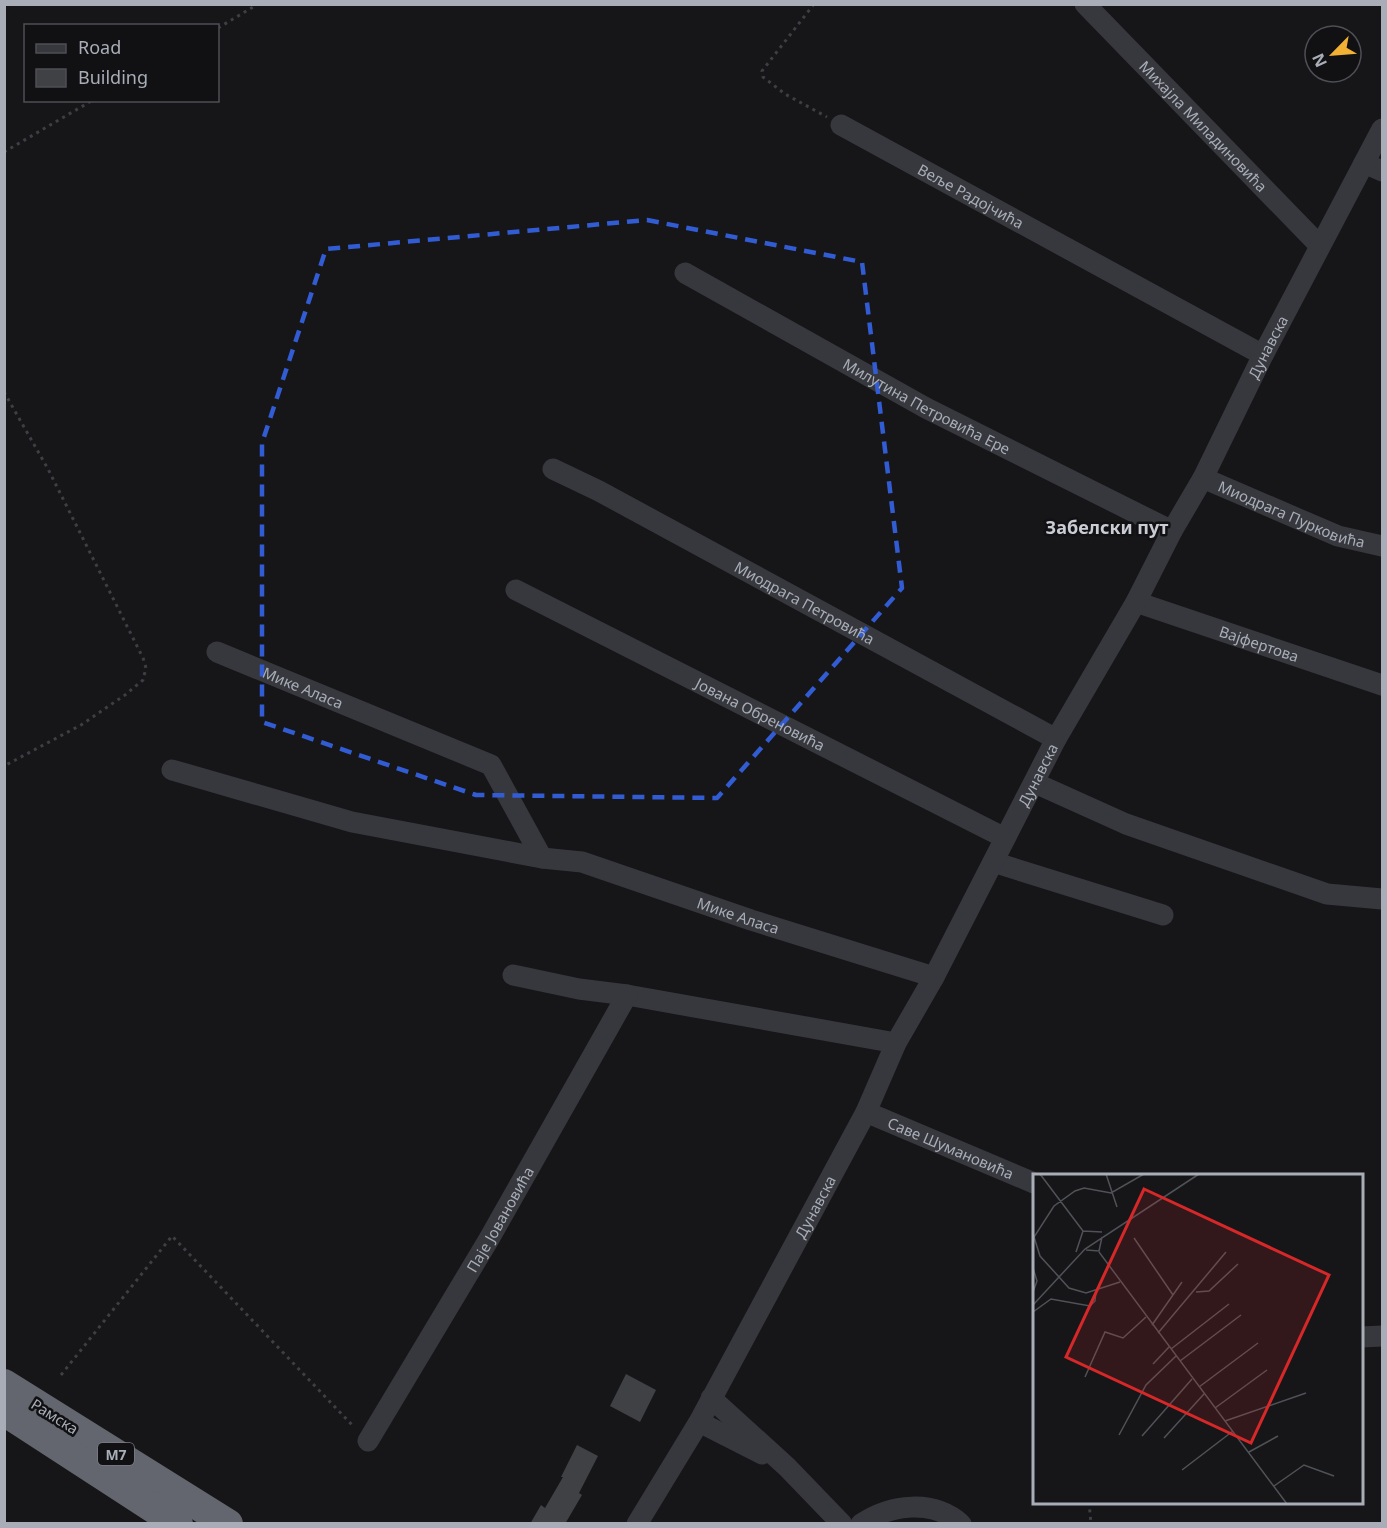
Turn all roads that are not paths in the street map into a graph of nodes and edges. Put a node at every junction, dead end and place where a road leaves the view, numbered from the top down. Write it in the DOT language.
graph roads {
  1 [pos="1085,4"];
  2 [pos="841,124"];
  3 [pos="1383,129"];
  4 [pos="1373,167"];
  5 [pos="1320,246"];
  6 [pos="685,273"];
  7 [pos="1263,355"];
  8 [pos="553,469"];
  9 [pos="1203,478"];
  10 [pos="1172,531"];
  11 [pos="1383,546"];
  12 [pos="516,590"];
  13 [pos="1136,602"];
  14 [pos="216,652"];
  15 [pos="1383,685"];
  16 [pos="1056,739"];
  17 [pos="172,770"];
  18 [pos="1035,783"];
  19 [pos="1005,838"];
  20 [pos="543,858"];
  21 [pos="993,862"];
  22 [pos="1383,899"];
  23 [pos="1163,915"];
  24 [pos="513,975"];
  25 [pos="934,977"];
  26 [pos="627,995"];
  27 [pos="896,1043"];
  28 [pos="866,1112"];
  29 [pos="1033,1182"];
  30 [pos="1383,1336"];
  31 [pos="1363,1337"];
  32 [pos="4,1384"];
  33 [pos="711,1398"];
  34 [pos="4,1411"];
  35 [pos="699,1422"];
  36 [pos="368,1441"];
  37 [pos="787,1467"];
  38 [pos="178,1524"];
  39 [pos="228,1524"];
  40 [pos="637,1524"];
  41 [pos="842,1524"];
  42 [pos="861,1524"];
  43 [pos="961,1524"];
  1 -- 5 [label="street, Михајла Миладиновића"];
  2 -- 7 [label="street, Веље Радојчића"];
  3 -- 4 [label="street, Дунавска"];
  4 -- 5 [label="street, Дунавска"];
  5 -- 7 [label="street, Дунавска"];
  6 -- 10 [label="street, Милутина Петровића Ере"];
  7 -- 9 [label="street, Дунавска"];
  8 -- 16 [label="street, Миодрага Петровића"];
  9 -- 10 [label="street, Дунавска"];
  9 -- 11 [label="street, Миодрага Пурковића"];
  10 -- 13 [label="street, Дунавска"];
  12 -- 19 [label="street, Јована Обреновића"];
  13 -- 15 [label="street, Вајфертова"];
  13 -- 16 [label="street, Дунавска"];
  14 -- 20 [label="street, Мике Аласа"];
  16 -- 18 [label="street, Дунавска"];
  17 -- 20 [label="street, Мике Аласа"];
  18 -- 19 [label="street, Дунавска"];
  18 -- 22 [label="street"];
  19 -- 21 [label="street, Дунавска"];
  20 -- 25 [label="street, Мике Аласа"];
  21 -- 23 [label="street"];
  21 -- 25 [label="street, Дунавска"];
  24 -- 26 [label="street"];
  25 -- 27 [label="street, Дунавска"];
  26 -- 27 [label="street"];
  26 -- 36 [label="street, Паје Јовановића"];
  27 -- 28 [label="street, Дунавска"];
  28 -- 29 [label="street, Саве Шумановића"];
  28 -- 33 [label="street, Дунавска"];
  30 -- 31 [label="street"];
  32 -- 39 [label="highway, Рамска / M7"];
  33 -- 35 [label="street, Дунавска"];
  33 -- 37 [label="street"];
  34 -- 38 [label="highway, Рамска / M7"];
  35 -- 37 [label="street"];
  35 -- 40 [label="street, Дунавска"];
  37 -- 41 [label="street"];
  42 -- 43 [label="street"];
}
